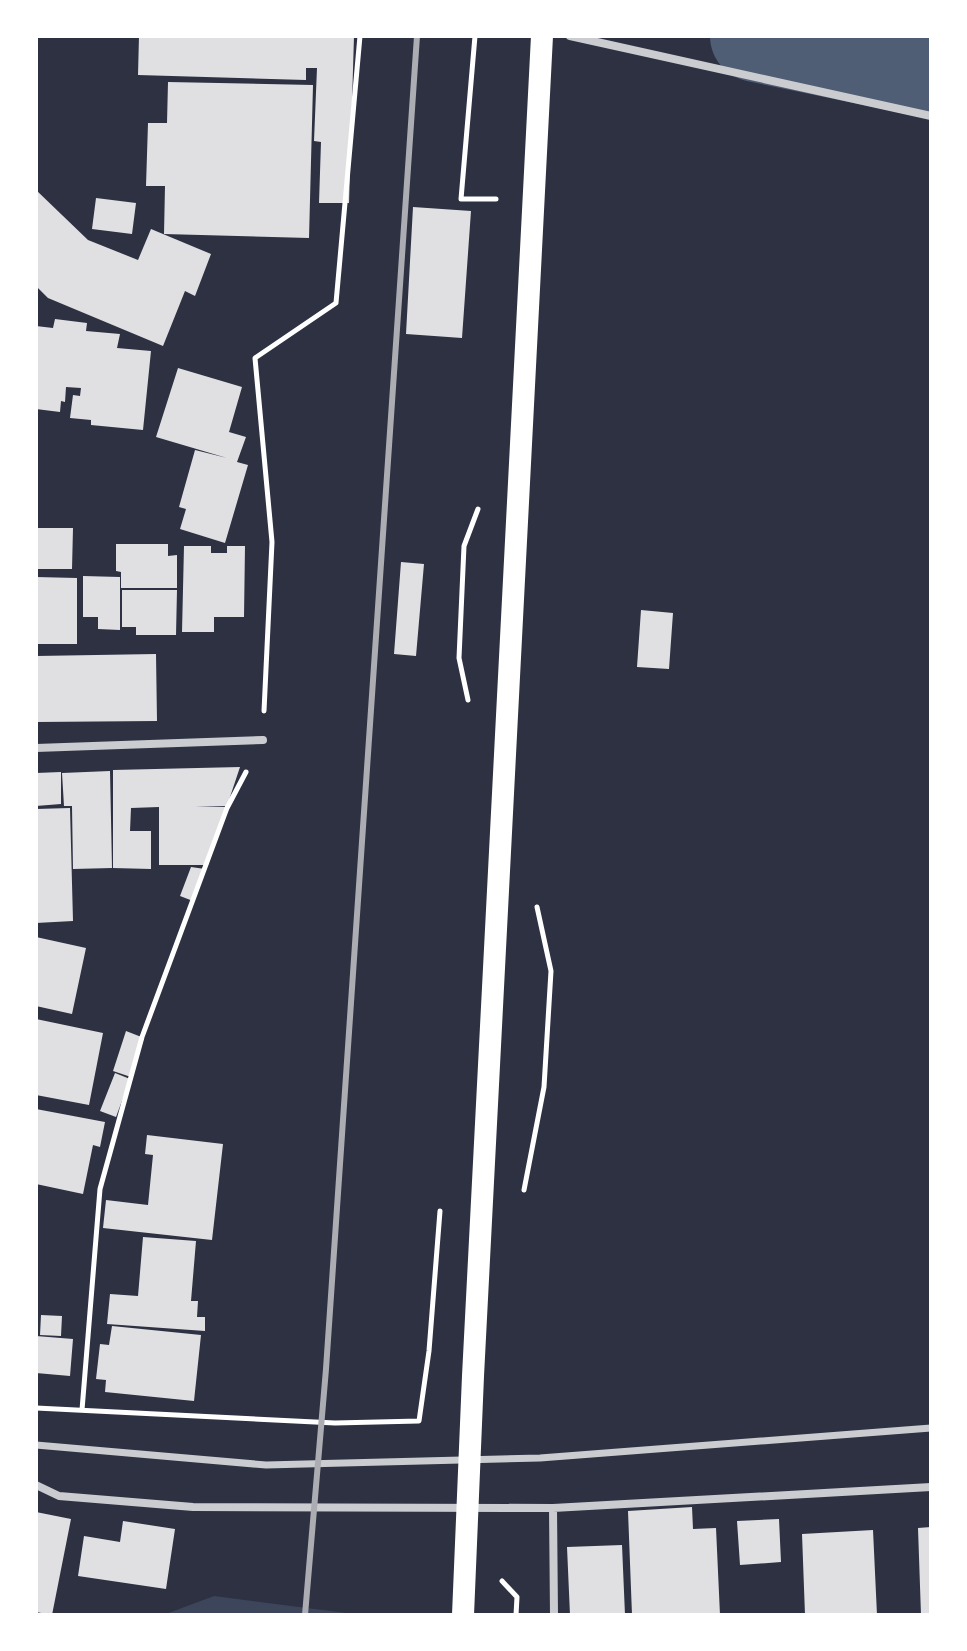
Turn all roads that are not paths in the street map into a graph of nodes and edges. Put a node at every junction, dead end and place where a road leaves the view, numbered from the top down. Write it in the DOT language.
graph roads {
  1 [pos="542,36"];
  2 [pos="570,36"];
  3 [pos="594,38"];
  4 [pos="931,116"];
  5 [pos="263,740"];
  6 [pos="36,748"];
  7 [pos="931,1428"];
  8 [pos="36,1445"];
  9 [pos="36,1485"];
  10 [pos="931,1487"];
  11 [pos="553,1508"];
  12 [pos="463,1615"];
  13 [pos="554,1615"];
  1 -- 12 [label="highway"];
  2 -- 3 [label="street"];
  3 -- 4 [label="street"];
  5 -- 6 [label="street"];
  7 -- 8 [label="street"];
  9 -- 11 [label="street"];
  10 -- 11 [label="street"];
  11 -- 13 [label="street"];
}
